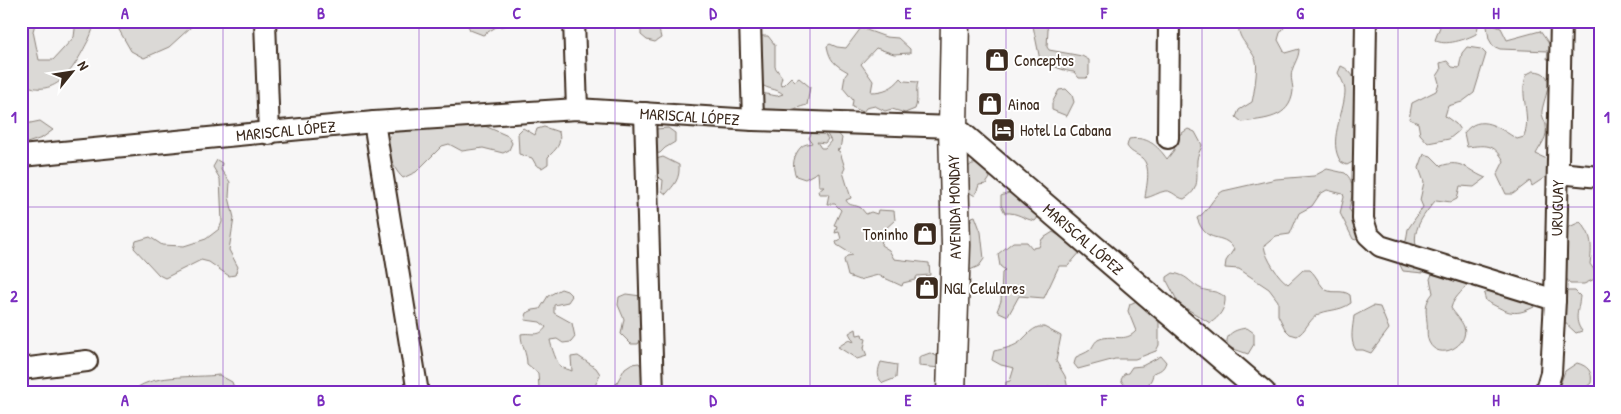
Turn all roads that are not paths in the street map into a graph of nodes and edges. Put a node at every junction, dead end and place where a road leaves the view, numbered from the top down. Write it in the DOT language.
graph roads {
  1 [pos="265,21"];
  2 [pos="574,21"];
  3 [pos="750,21"];
  4 [pos="955,21"];
  5 [pos="1169,21"];
  6 [pos="1366,21"];
  7 [pos="1561,21"];
  8 [pos="577,109"];
  9 [pos="645,113"];
  10 [pos="753,120"];
  11 [pos="374,122"];
  12 [pos="953,127"];
  13 [pos="268,134"];
  14 [pos="1168,138"];
  15 [pos="21,156"];
  16 [pos="1558,173"];
  17 [pos="1600,177"];
  18 [pos="1555,300"];
  19 [pos="87,361"];
  20 [pos="21,369"];
  21 [pos="418,393"];
  22 [pos="653,393"];
  23 [pos="951,393"];
  24 [pos="1263,393"];
  25 [pos="1545,393"];
  1 -- 13 [label="street"];
  2 -- 8 [label="street"];
  3 -- 10 [label="street"];
  4 -- 12 [label="main road, AVENIDA MONDAY"];
  5 -- 14 [label="street"];
  6 -- 18 [label="street"];
  7 -- 16 [label="street, URUGUAY"];
  8 -- 9 [label="street, MARISCAL LÓPEZ"];
  8 -- 11 [label="street, MARISCAL LÓPEZ"];
  9 -- 10 [label="street, MARISCAL LÓPEZ"];
  9 -- 22 [label="street"];
  10 -- 12 [label="street, MARISCAL LÓPEZ"];
  11 -- 13 [label="street, MARISCAL LÓPEZ"];
  11 -- 21 [label="street"];
  12 -- 23 [label="main road, AVENIDA MONDAY"];
  12 -- 24 [label="street, MARISCAL LÓPEZ"];
  13 -- 15 [label="street, MARISCAL LÓPEZ"];
  16 -- 17 [label="street"];
  16 -- 18 [label="street, URUGUAY"];
  18 -- 25 [label="street, URUGUAY"];
  19 -- 20 [label="street"];
}
